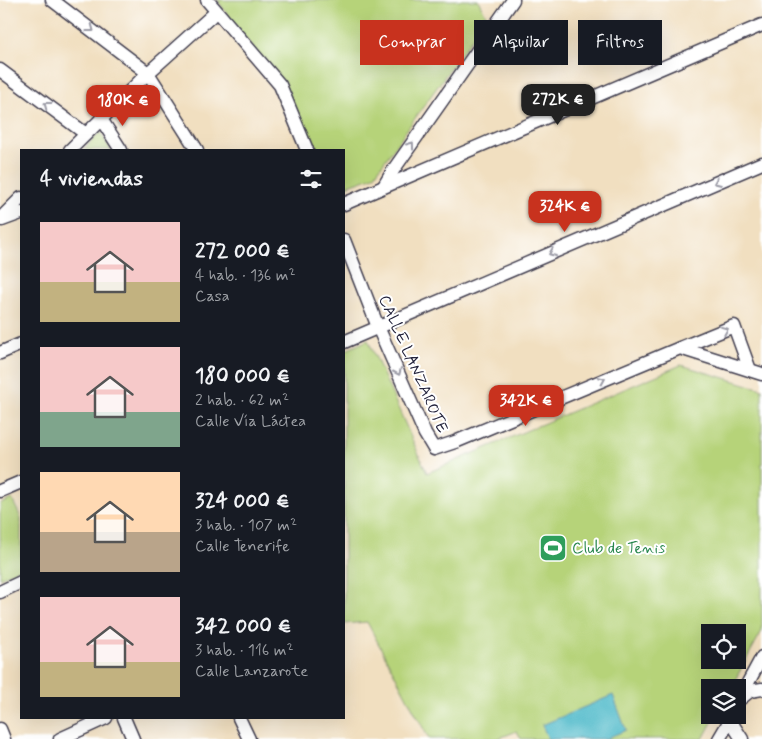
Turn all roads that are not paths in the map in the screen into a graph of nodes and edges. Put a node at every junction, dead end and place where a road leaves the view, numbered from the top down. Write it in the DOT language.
graph roads {
  1 [pos="52,0"];
  2 [pos="207,0"];
  3 [pos="513,0"];
  4 [pos="216,12"];
  5 [pos="762,25"];
  6 [pos="0,70"];
  7 [pos="148,73"];
  8 [pos="101,119"];
  9 [pos="86,134"];
  10 [pos="71,149"];
  11 [pos="120,149"];
  12 [pos="196,149"];
  13 [pos="307,149"];
  14 [pos="762,163"];
  15 [pos="384,186"];
  16 [pos="20,199"];
  17 [pos="345,204"];
  18 [pos="20,213"];
  19 [pos="0,220"];
  20 [pos="345,243"];
  21 [pos="378,327"];
  22 [pos="345,342"];
  23 [pos="20,344"];
  24 [pos="680,348"];
  25 [pos="0,353"];
  26 [pos="756,372"];
  27 [pos="20,486"];
  28 [pos="1,488"];
  29 [pos="20,582"];
  30 [pos="0,592"];
  31 [pos="762,657"];
  32 [pos="746,686"];
  33 [pos="762,689"];
  34 [pos="746,694"];
  35 [pos="104,719"];
  36 [pos="124,719"];
  37 [pos="239,719"];
  38 [pos="727,724"];
  39 [pos="733,724"];
  40 [pos="0,729"];
  41 [pos="4,739"];
  42 [pos="60,739"];
  43 [pos="133,739"];
  44 [pos="249,739"];
  45 [pos="719,739"];
  46 [pos="742,739"];
  1 -- 7 [label="street, one-way"];
  2 -- 4 [label="street"];
  15 -- 3 [label="street, one-way"];
  4 -- 7 [label="street"];
  4 -- 13 [label="street"];
  5 -- 15 [label="street"];
  9 -- 6 [label="street, one-way"];
  7 -- 8 [label="street"];
  7 -- 12 [label="street"];
  8 -- 9 [label="street"];
  8 -- 11 [label="street"];
  9 -- 10 [label="street"];
  14 -- 21 [label="street, one-way"];
  15 -- 17 [label="street"];
  16 -- 19 [label="street"];
  18 -- 19 [label="street"];
  20 -- 21 [label="street, CALLE LANZAROTE"];
  21 -- 22 [label="street"];
  21 -- 24 [label="street, CALLE LANZAROTE, one-way"];
  23 -- 25 [label="street"];
  24 -- 26 [label="street, CALLE LANZAROTE"];
  24 -- 26 [label="street, CALLE LANZAROTE, one-way"];
  27 -- 28 [label="street"];
  29 -- 30 [label="street"];
  31 -- 32 [label="street"];
  33 -- 34 [label="street"];
  35 -- 42 [label="street"];
  36 -- 43 [label="street"];
  37 -- 44 [label="street"];
  38 -- 45 [label="street"];
  39 -- 46 [label="street"];
  40 -- 41 [label="street"];
}
